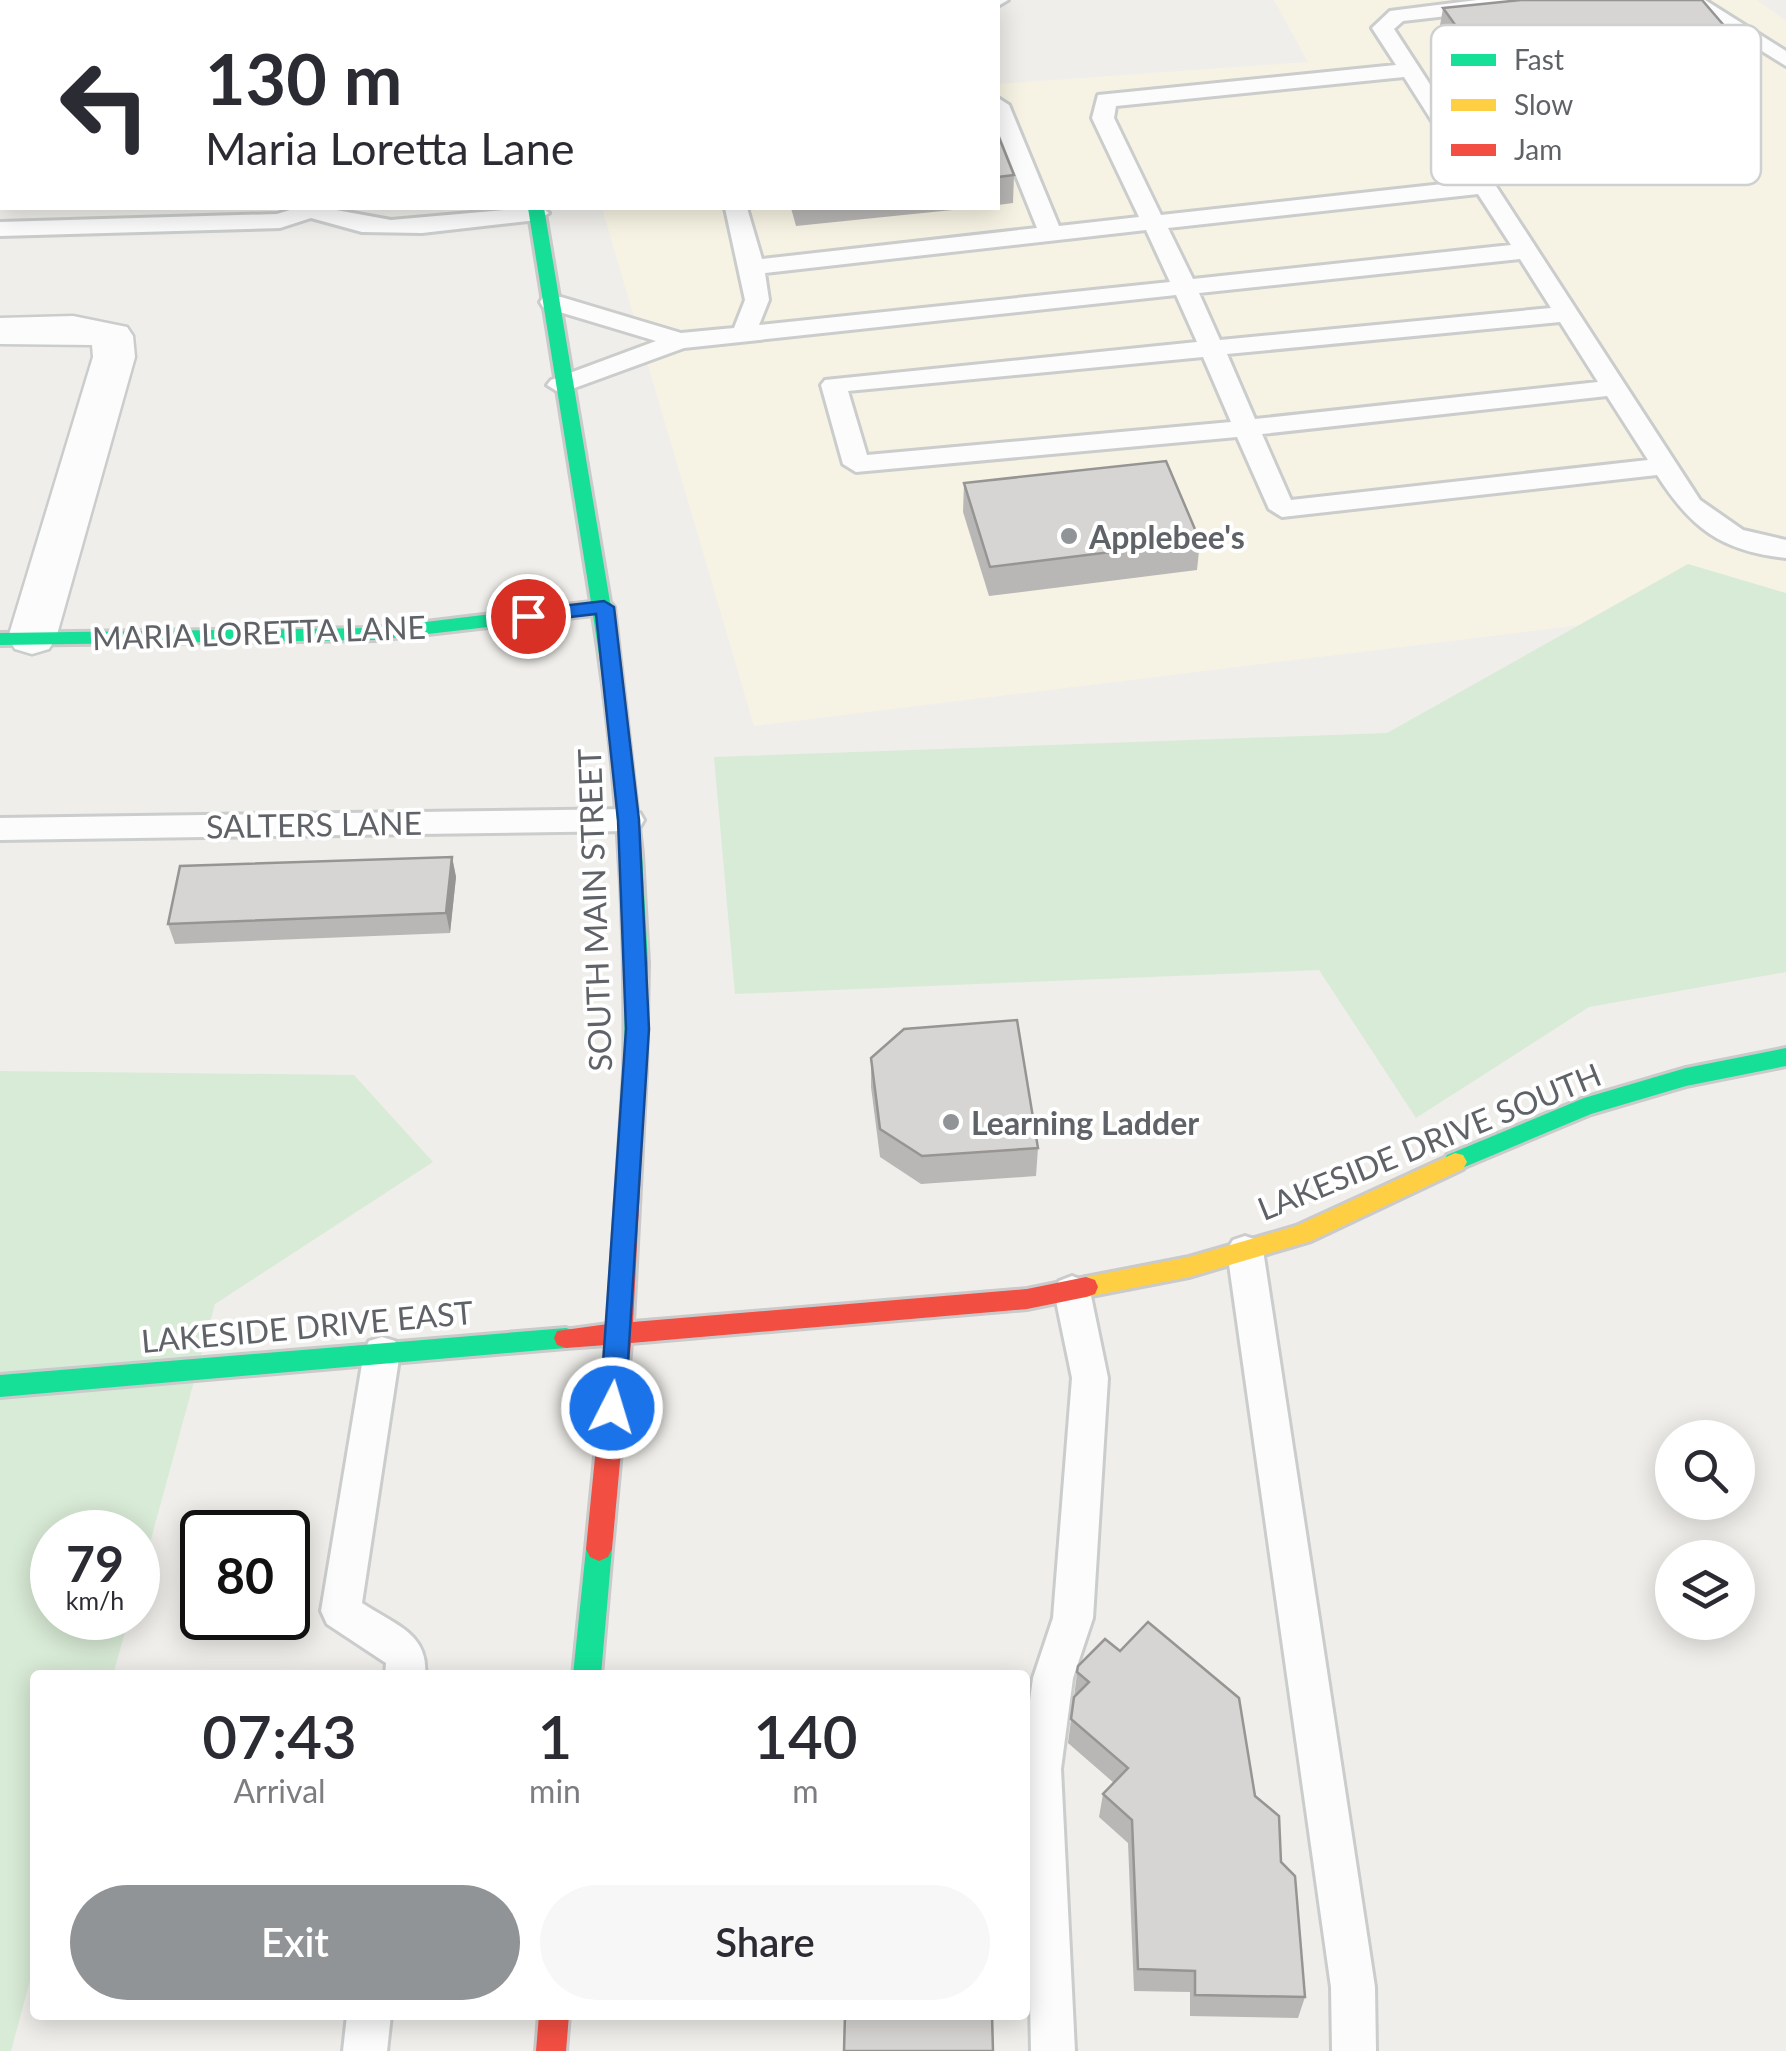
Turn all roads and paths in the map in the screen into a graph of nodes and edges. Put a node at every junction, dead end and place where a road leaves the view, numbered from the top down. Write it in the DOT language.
graph roads {
  1 [pos="1534,0"];
  2 [pos="1690,0"];
  3 [pos="1730,25"];
  4 [pos="1761,44"];
  5 [pos="1786,60"];
  6 [pos="1409,70"];
  7 [pos="1431,104"];
  8 [pos="1000,110"];
  9 [pos="1484,186"];
  10 [pos="308,210"];
  11 [pos="313,210"];
  12 [pos="536,210"];
  13 [pos="737,210"];
  14 [pos="1153,223"];
  15 [pos="0,229"];
  16 [pos="1051,234"];
  17 [pos="1526,251"];
  18 [pos="752,267"];
  19 [pos="1185,288"];
  20 [pos="552,302"];
  21 [pos="1567,314"];
  22 [pos="0,331"];
  23 [pos="742,335"];
  24 [pos="680,342"];
  25 [pos="1211,348"];
  26 [pos="560,385"];
  27 [pos="1615,388"];
  28 [pos="1247,428"];
  29 [pos="1665,466"];
  30 [pos="1786,549"];
  31 [pos="604,607"];
  32 [pos="16,638"];
  33 [pos="628,820"];
  34 [pos="0,829"];
  35 [pos="1786,1057"];
  36 [pos="1245,1250"];
  37 [pos="1072,1290"];
  38 [pos="620,1331"];
  39 [pos="382,1352"];
  40 [pos="0,1386"];
  41 [pos="406,1670"];
  42 [pos="587,1670"];
  43 [pos="368,2020"];
  44 [pos="554,2020"];
  45 [pos="365,2051"];
  46 [pos="551,2051"];
  47 [pos="1053,2051"];
  48 [pos="1354,2051"];
  1 -- 6 [label="lane"];
  2 -- 3 [label="lane"];
  4 -- 5 [label="lane"];
  6 -- 7 [label="lane"];
  6 -- 14 [label="lane"];
  8 -- 16 [label="lane"];
  9 -- 14 [label="lane"];
  9 -- 17 [label="lane"];
  10 -- 15 [label="lane"];
  11 -- 12 [label="lane"];
  12 -- 20 [label="main road, SOUTH MAIN STREET"];
  13 -- 18 [label="lane"];
  14 -- 16 [label="lane"];
  14 -- 19 [label="lane"];
  16 -- 18 [label="lane"];
  17 -- 19 [label="lane"];
  17 -- 21 [label="lane"];
  18 -- 23 [label="lane"];
  19 -- 23 [label="lane"];
  19 -- 25 [label="lane"];
  20 -- 24 [label="lane"];
  20 -- 26 [label="main road, SOUTH MAIN STREET"];
  21 -- 25 [label="lane"];
  21 -- 27 [label="lane"];
  22 -- 32 [label="street, MARIA LORETTA LANE"];
  23 -- 24 [label="lane"];
  24 -- 26 [label="lane"];
  25 -- 28 [label="lane"];
  25 -- 28 [label="lane"];
  26 -- 31 [label="main road, SOUTH MAIN STREET"];
  27 -- 28 [label="lane"];
  27 -- 29 [label="lane"];
  28 -- 29 [label="lane"];
  29 -- 30 [label="lane"];
  31 -- 32 [label="main road, MARIA LORETTA LANE"];
  31 -- 33 [label="main road, SOUTH MAIN STREET"];
  33 -- 34 [label="lane, SALTERS LANE"];
  33 -- 38 [label="main road, SOUTH MAIN STREET"];
  35 -- 36 [label="main road, LAKESIDE DRIVE SOUTH"];
  36 -- 37 [label="main road, LAKESIDE DRIVE SOUTH"];
  36 -- 48 [label="lane"];
  37 -- 38 [label="main road, LAKESIDE DRIVE SOUTH"];
  37 -- 47 [label="lane"];
  38 -- 39 [label="main road, LAKESIDE DRIVE EAST"];
  38 -- 42 [label="main road, SOUTH MAIN STREET"];
  39 -- 40 [label="main road, LAKESIDE DRIVE EAST"];
  39 -- 41 [label="lane"];
  43 -- 45 [label="lane"];
  44 -- 46 [label="main road"];
}
